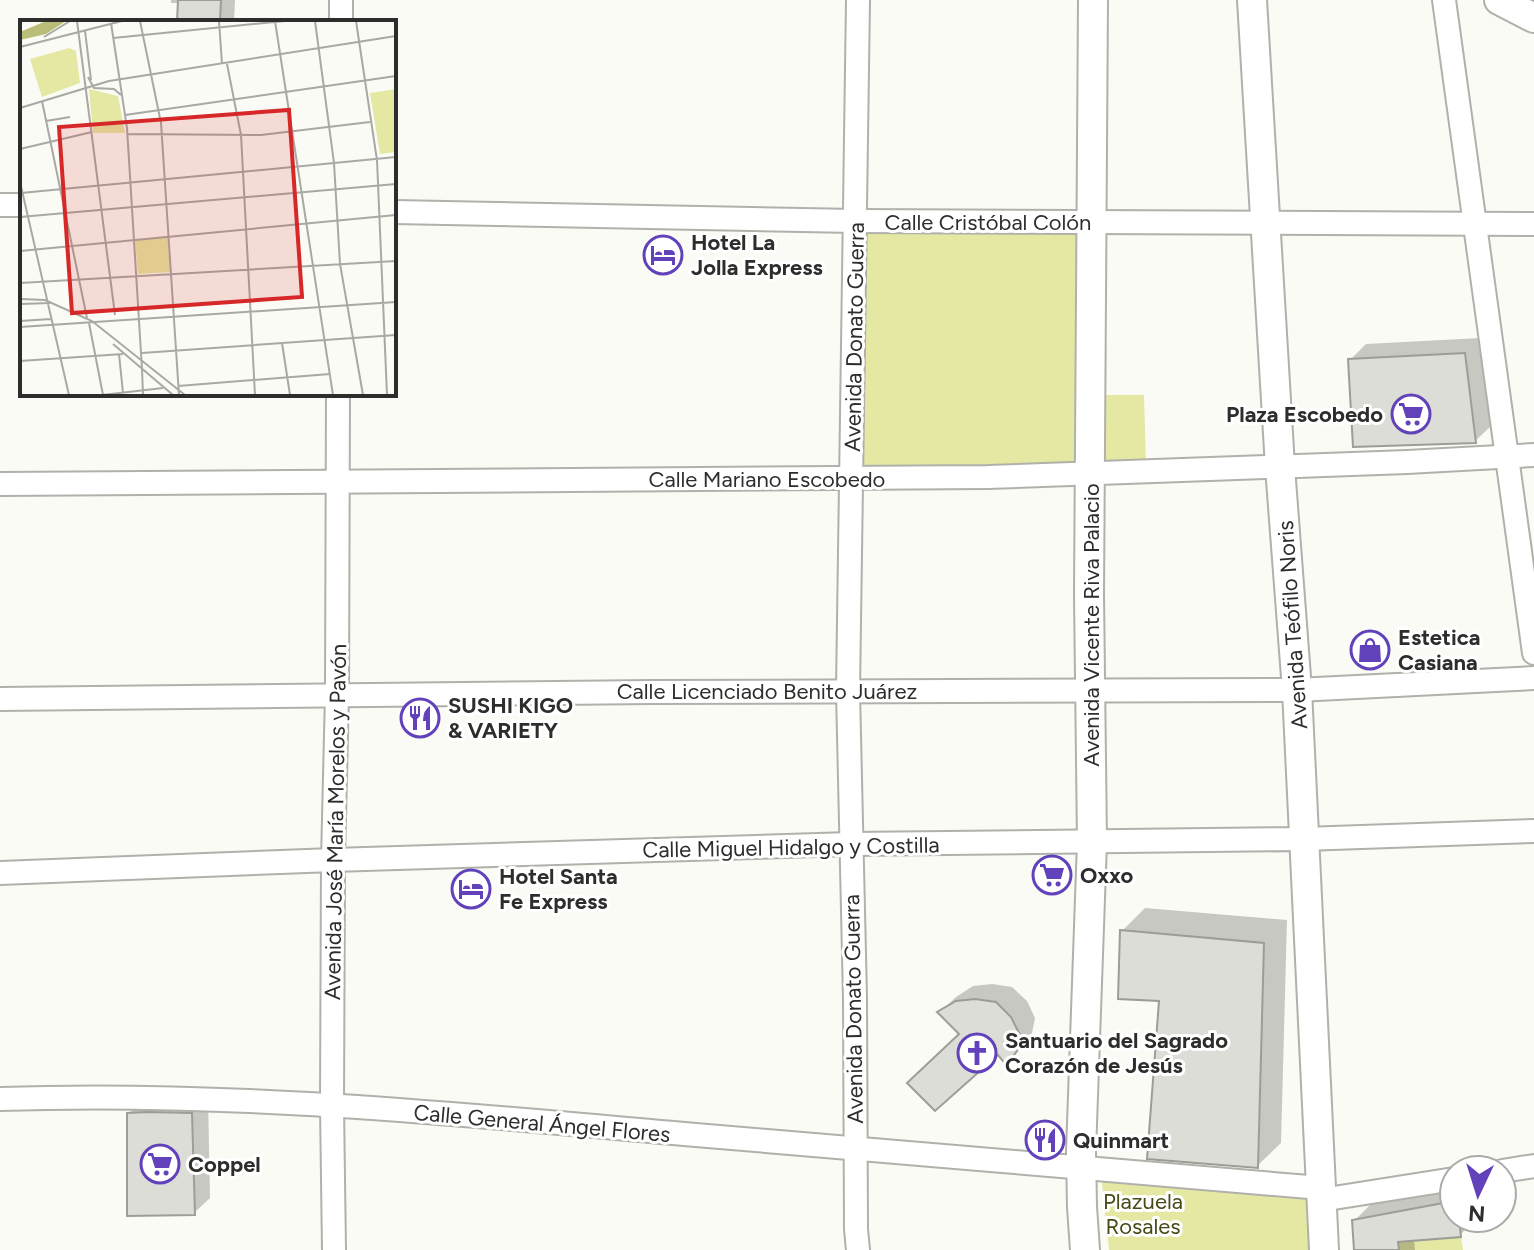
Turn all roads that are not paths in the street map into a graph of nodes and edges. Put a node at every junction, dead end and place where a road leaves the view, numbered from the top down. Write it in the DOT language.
graph roads {
  1 [pos="858,0"];
  2 [pos="1093,0"];
  3 [pos="1252,0"];
  4 [pos="1444,0"];
  5 [pos="1499,0"];
  6 [pos="1534,18"];
  7 [pos="396,212"];
  8 [pos="855,221"];
  9 [pos="1265,222"];
  10 [pos="1092,223"];
  11 [pos="1475,224"];
  12 [pos="1534,224"];
  13 [pos="338,396"];
  14 [pos="1534,455"];
  15 [pos="1507,456"];
  16 [pos="1280,467"];
  17 [pos="1090,474"];
  18 [pos="852,479"];
  19 [pos="337,482"];
  20 [pos="0,484"];
  21 [pos="1534,653"];
  22 [pos="1534,678"];
  23 [pos="1297,690"];
  24 [pos="848,691"];
  25 [pos="1091,691"];
  26 [pos="337,694"];
  27 [pos="0,699"];
  28 [pos="1534,831"];
  29 [pos="1304,839"];
  30 [pos="1092,842"];
  31 [pos="850,844"];
  32 [pos="333,860"];
  33 [pos="0,873"];
  34 [pos="0,1099"];
  35 [pos="332,1106"];
  36 [pos="856,1149"];
  37 [pos="1083,1166"];
  38 [pos="1438,1181"];
  39 [pos="1321,1194"];
  40 [pos="334,1250"];
  41 [pos="858,1250"];
  42 [pos="1085,1250"];
  43 [pos="1324,1250"];
  1 -- 8 [label="street, Avenida Donato Guerra"];
  2 -- 10 [label="main road, Avenida Vicente Riva Palacio"];
  3 -- 9 [label="main road, Avenida Teófilo Noris"];
  4 -- 11 [label="street"];
  5 -- 6 [label="main road"];
  7 -- 8 [label="street, Calle Cristóbal Colón"];
  8 -- 10 [label="street, Calle Cristóbal Colón"];
  8 -- 18 [label="street, Avenida Donato Guerra"];
  9 -- 10 [label="street, Calle Cristóbal Colón"];
  9 -- 11 [label="street, Calle Cristóbal Colón"];
  9 -- 16 [label="main road, Avenida Teófilo Noris"];
  10 -- 17 [label="main road, Avenida Vicente Riva Palacio"];
  11 -- 12 [label="street, Calle Cristóbal Colón"];
  11 -- 15 [label="street"];
  13 -- 19 [label="street, Avenida José María Morelos y Pavón"];
  14 -- 15 [label="street, Calle Mariano Escobedo"];
  15 -- 16 [label="street, Calle Mariano Escobedo"];
  15 -- 21 [label="street"];
  16 -- 17 [label="street, Calle Mariano Escobedo"];
  16 -- 23 [label="main road, Avenida Teófilo Noris"];
  17 -- 18 [label="street, Calle Mariano Escobedo"];
  17 -- 25 [label="main road, Avenida Vicente Riva Palacio"];
  18 -- 19 [label="street, Calle Mariano Escobedo"];
  18 -- 24 [label="street, Avenida Donato Guerra"];
  19 -- 20 [label="street, Calle Mariano Escobedo"];
  19 -- 26 [label="street, Avenida José María Morelos y Pavón"];
  22 -- 23 [label="street, Calle Licenciado Benito Juárez"];
  23 -- 25 [label="street, Calle Licenciado Benito Juárez"];
  23 -- 29 [label="main road, Avenida Teófilo Noris"];
  24 -- 25 [label="street, Calle Licenciado Benito Juárez"];
  24 -- 26 [label="street, Calle Licenciado Benito Juárez"];
  24 -- 31 [label="street, Avenida Donato Guerra"];
  25 -- 30 [label="main road, Avenida Vicente Riva Palacio"];
  26 -- 27 [label="street, Calle Licenciado Benito Juárez"];
  26 -- 32 [label="street, Avenida José María Morelos y Pavón"];
  28 -- 29 [label="street, Calle Miguel Hidalgo y Costilla"];
  29 -- 30 [label="street, Calle Miguel Hidalgo y Costilla"];
  29 -- 39 [label="main road, Avenida Teófilo Noris"];
  30 -- 31 [label="street, Calle Miguel Hidalgo y Costilla"];
  30 -- 37 [label="main road, Avenida Vicente Riva Palacio"];
  31 -- 32 [label="street, Calle Miguel Hidalgo y Costilla"];
  31 -- 36 [label="street, Avenida Donato Guerra"];
  32 -- 33 [label="street, Calle Miguel Hidalgo y Costilla"];
  32 -- 35 [label="street, Avenida José María Morelos y Pavón"];
  34 -- 35 [label="street, Calle General Ángel Flores"];
  35 -- 36 [label="street, Calle General Ángel Flores"];
  35 -- 40 [label="street, Avenida José María Morelos y Pavón"];
  36 -- 37 [label="street, Calle General Ángel Flores"];
  36 -- 41 [label="street, Avenida Donato Guerra"];
  37 -- 39 [label="street, Calle General Ángel Flores"];
  37 -- 42 [label="main road, Avenida Vicente Riva Palacio"];
  38 -- 39 [label="street"];
  39 -- 43 [label="main road, Avenida Teófilo Noris"];
}
